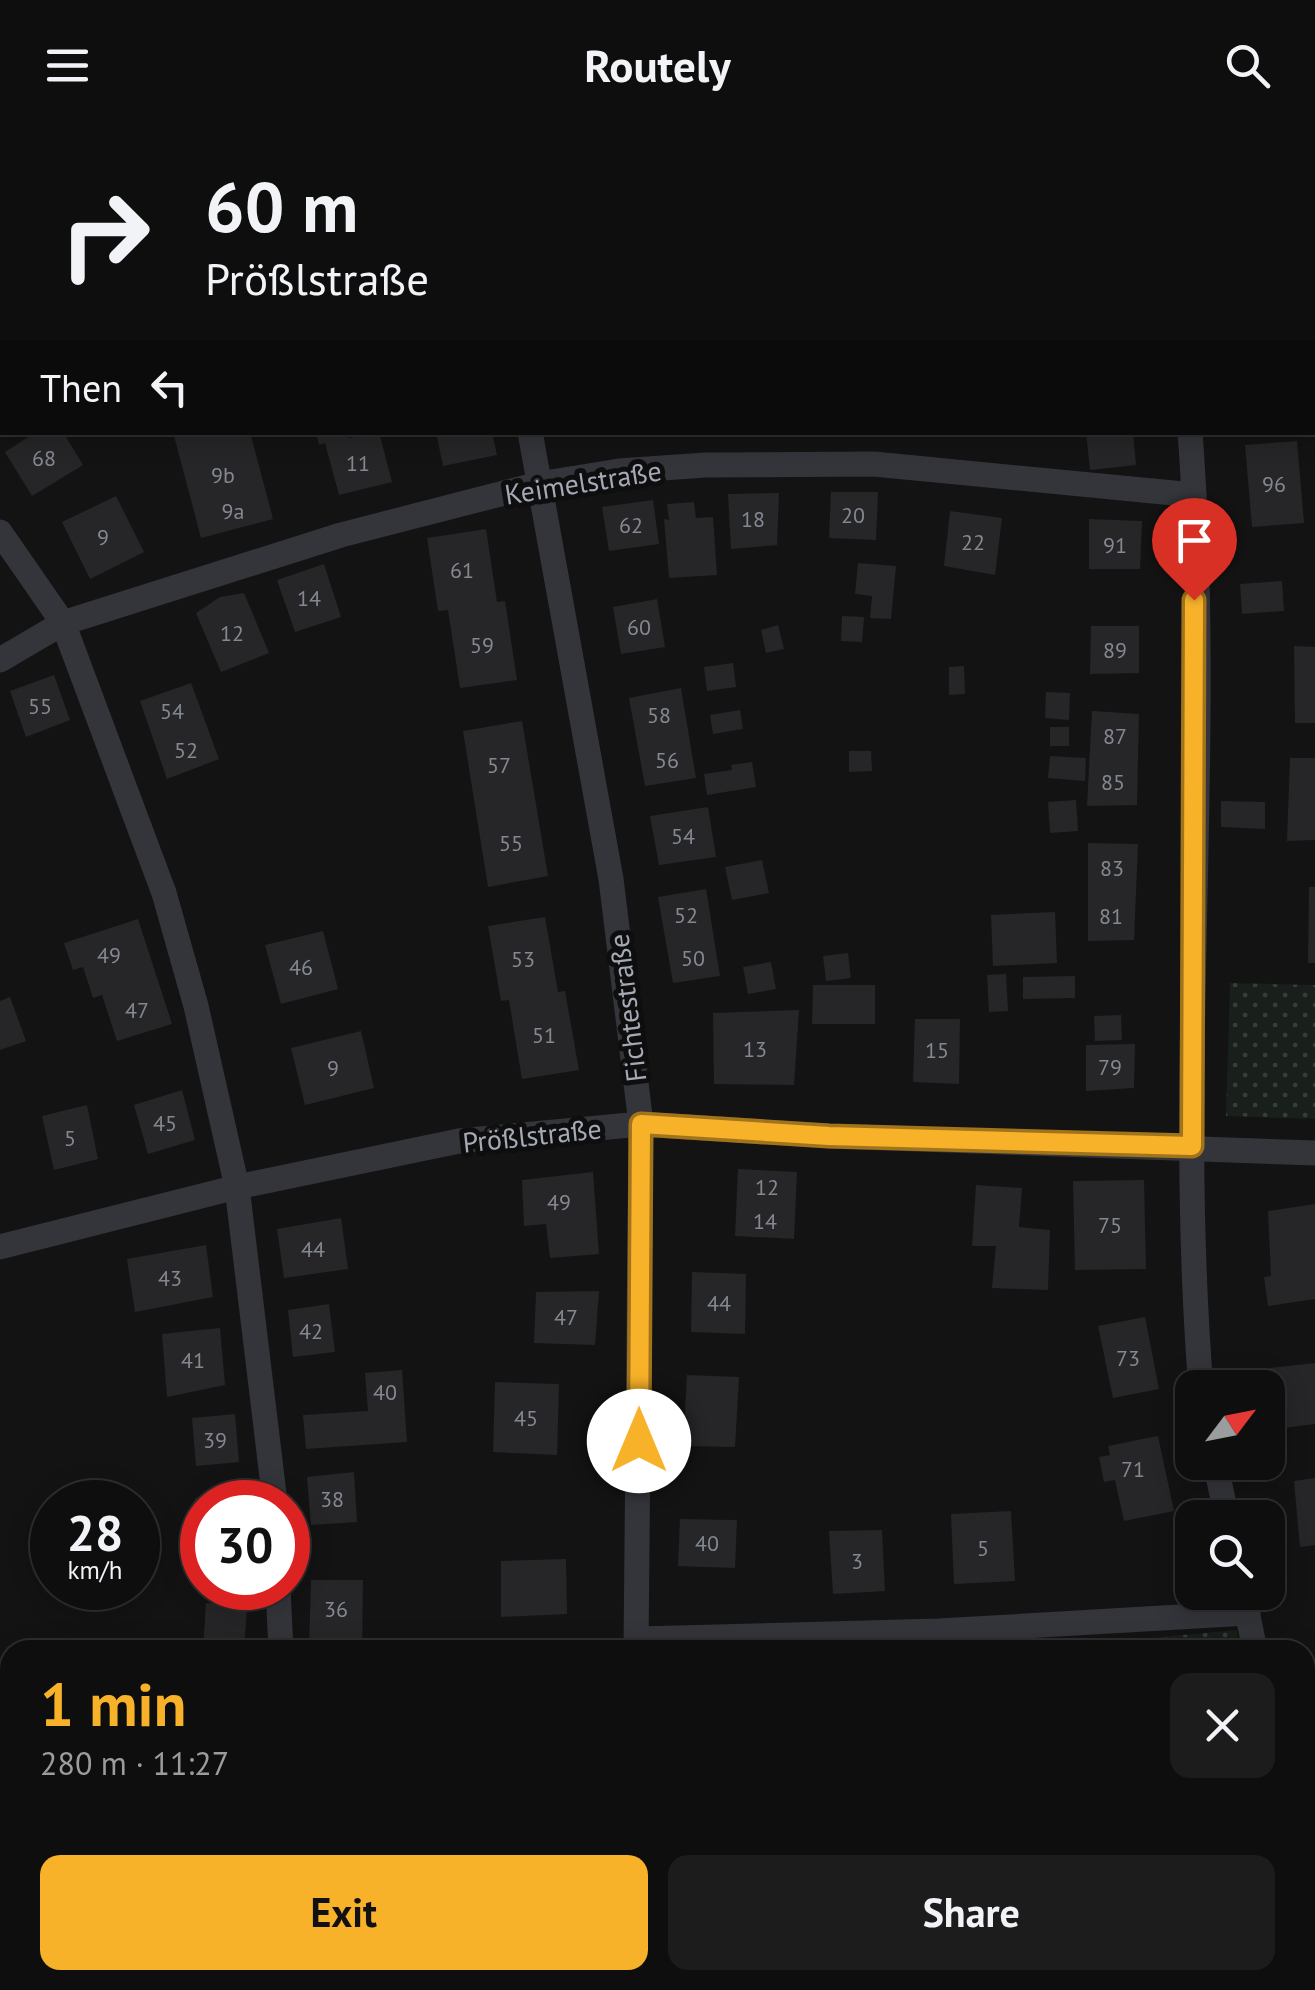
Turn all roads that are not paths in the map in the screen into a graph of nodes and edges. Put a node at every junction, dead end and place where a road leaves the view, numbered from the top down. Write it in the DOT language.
graph roads {
  1 [pos="531,435"];
  2 [pos="1190,435"];
  3 [pos="540,484"];
  4 [pos="1194,496"];
  5 [pos="0,532"];
  6 [pos="63,623"];
  7 [pos="0,660"];
  8 [pos="641,1124"];
  9 [pos="1192,1146"];
  10 [pos="1315,1152"];
  11 [pos="237,1187"];
  12 [pos="0,1247"];
  13 [pos="1199,1370"];
  14 [pos="272,1480"];
  15 [pos="1175,1609"];
  16 [pos="279,1610"];
  17 [pos="1247,1610"];
  18 [pos="281,1640"];
  19 [pos="637,1640"];
  20 [pos="724,1640"];
  21 [pos="1253,1640"];
  1 -- 3 [label="street, Fichtestraße"];
  2 -- 4 [label="street"];
  3 -- 4 [label="street, Keimelstraße"];
  3 -- 6 [label="street, Keimelstraße"];
  3 -- 8 [label="street, Fichtestraße"];
  4 -- 9 [label="street"];
  5 -- 6 [label="street"];
  6 -- 7 [label="street, Keimelstraße"];
  6 -- 11 [label="street"];
  8 -- 9 [label="street, Prößlstraße"];
  8 -- 11 [label="street, Prößlstraße"];
  8 -- 19 [label="street, Fichtestraße"];
  9 -- 10 [label="street, Prößlstraße"];
  9 -- 13 [label="street"];
  11 -- 12 [label="street, Prößlstraße"];
  11 -- 14 [label="street"];
  15 -- 20 [label="street"];
  16 -- 18 [label="street"];
  17 -- 21 [label="street"];
}
